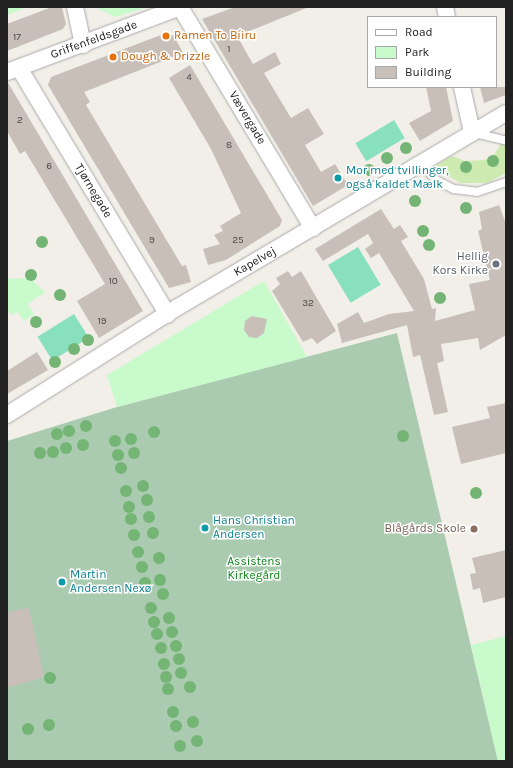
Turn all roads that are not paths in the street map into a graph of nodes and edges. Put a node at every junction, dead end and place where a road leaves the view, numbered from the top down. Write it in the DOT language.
graph roads {
  1 [pos="75,7"];
  2 [pos="181,7"];
  3 [pos="83,45"];
  4 [pos="13,70"];
  5 [pos="462,88"];
  6 [pos="506,113"];
  7 [pos="472,132"];
  8 [pos="506,141"];
  9 [pos="420,163"];
  10 [pos="506,182"];
  11 [pos="313,228"];
  12 [pos="168,315"];
  13 [pos="7,415"];
  1 -- 3 [label="street"];
  2 -- 3 [label="street, Griffenfeldsgade"];
  2 -- 11 [label="street, Vævergade"];
  3 -- 4 [label="street, Griffenfeldsgade"];
  4 -- 12 [label="street, Tjørnegade"];
  5 -- 7 [label="street"];
  6 -- 7 [label="street, Kapelvej"];
  7 -- 8 [label="lane"];
  7 -- 9 [label="street, Kapelvej"];
  9 -- 10 [label="lane"];
  9 -- 11 [label="street, Kapelvej"];
  11 -- 12 [label="street, Kapelvej"];
  12 -- 13 [label="street, Kapelvej"];
}
